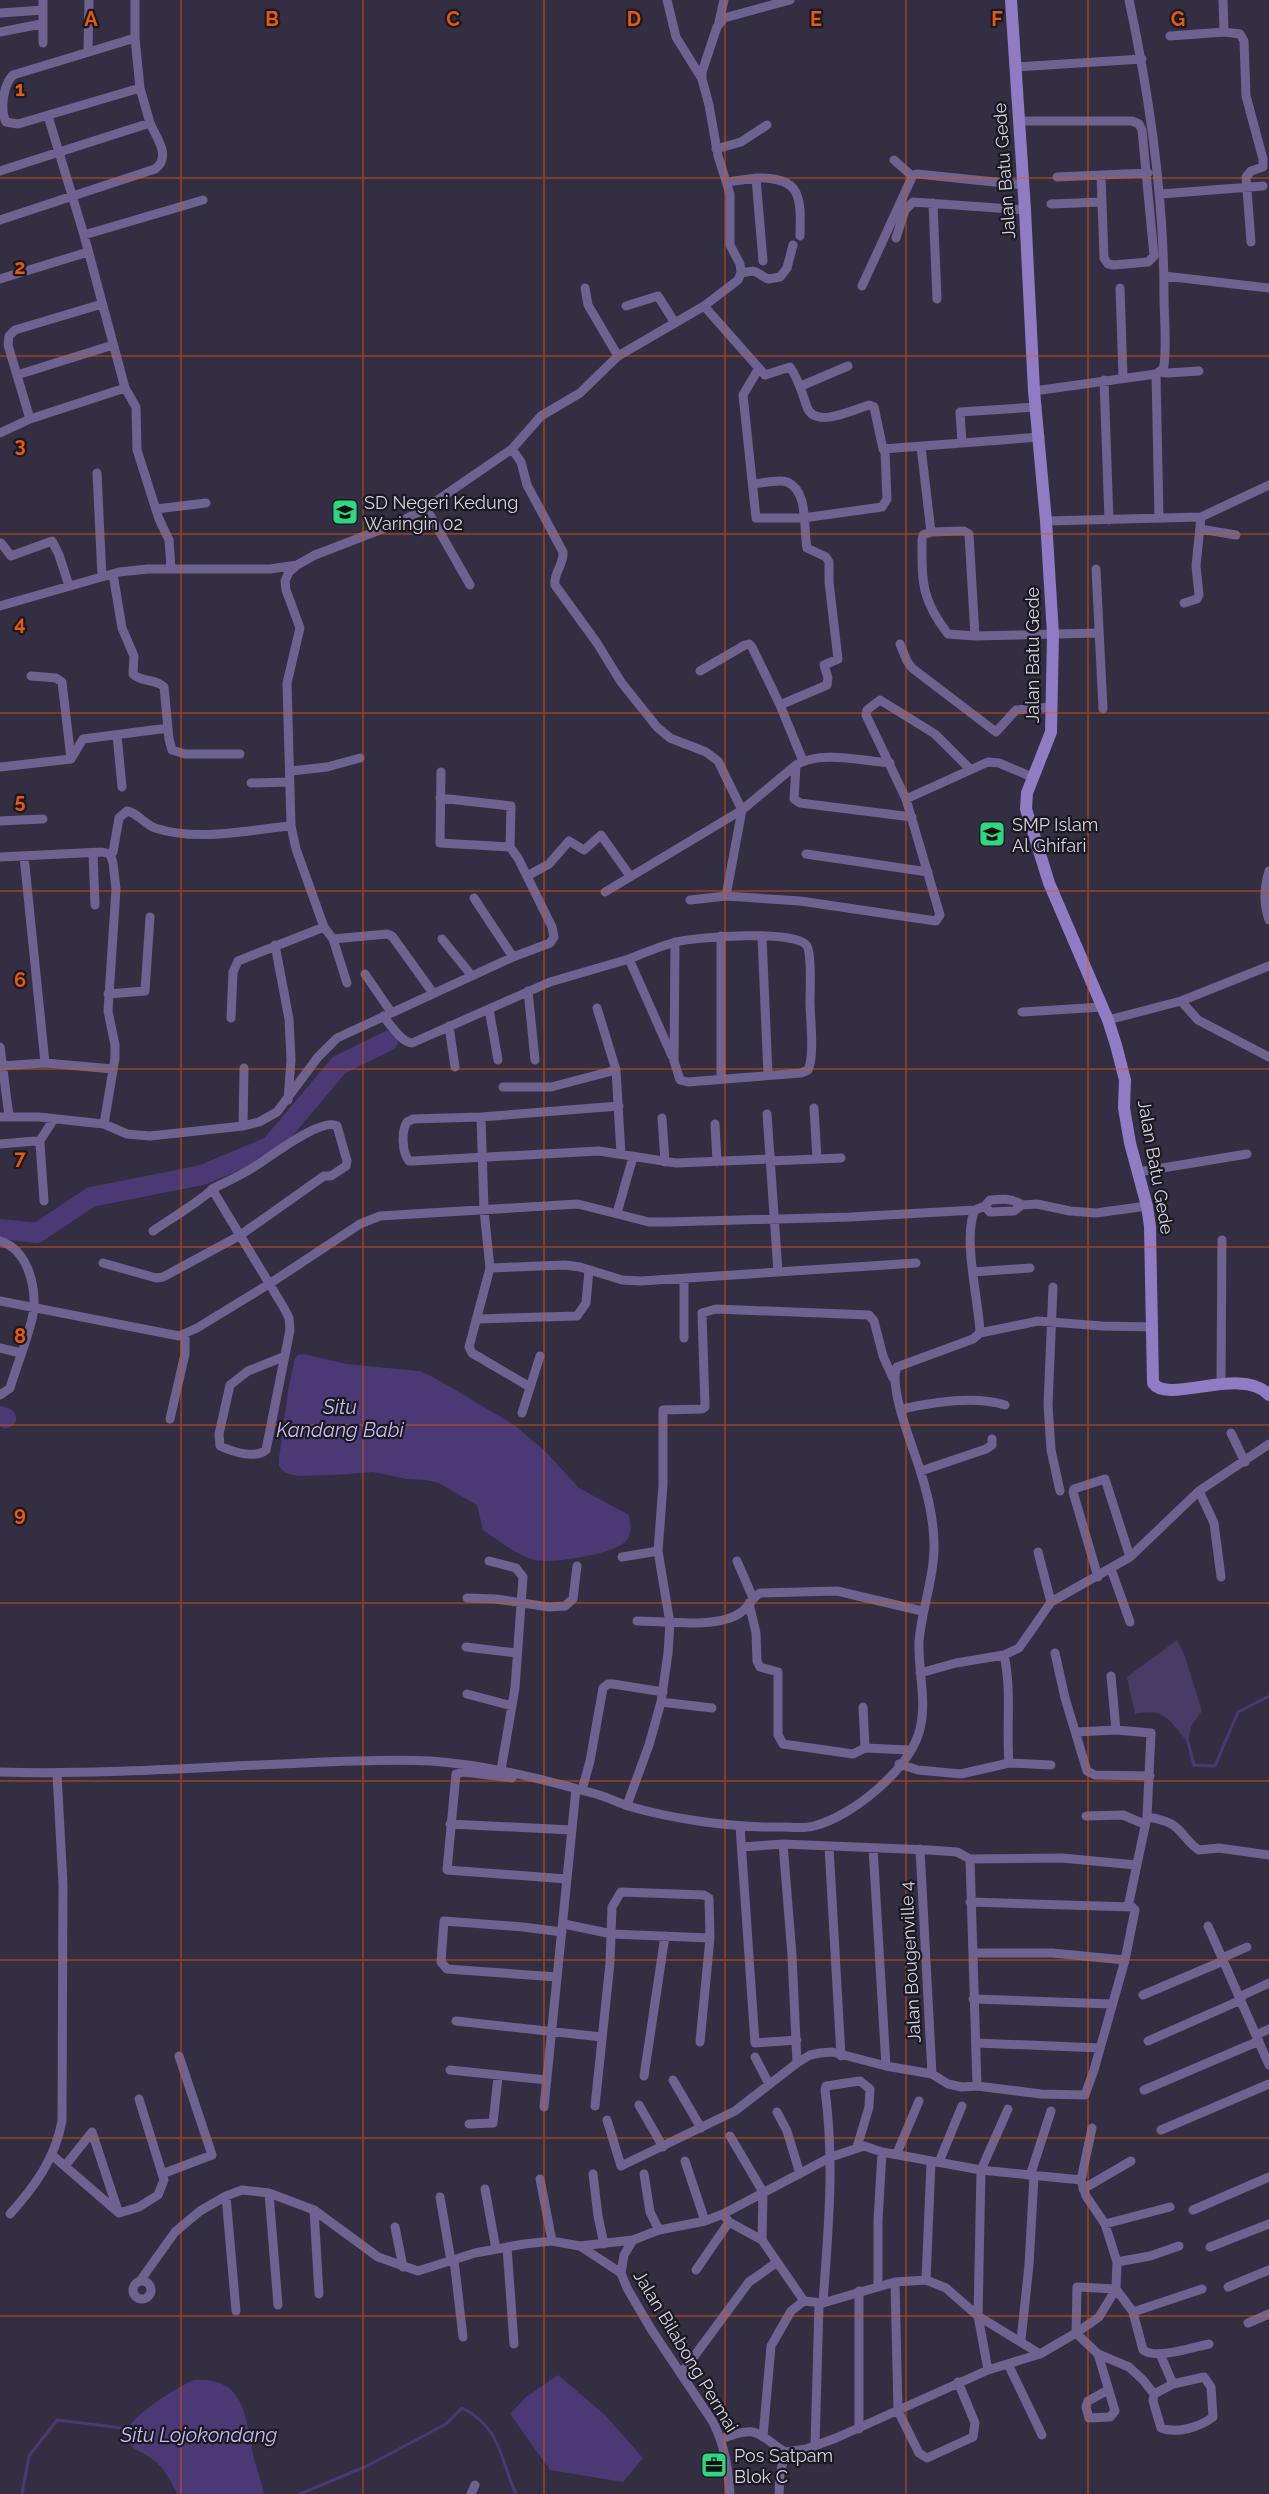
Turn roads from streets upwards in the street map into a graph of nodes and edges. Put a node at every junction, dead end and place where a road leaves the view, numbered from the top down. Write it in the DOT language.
graph roads {
  1 [pos="89,0"];
  2 [pos="135,0"];
  3 [pos="667,0"];
  4 [pos="724,0"];
  5 [pos="790,0"];
  6 [pos="1011,0"];
  7 [pos="1130,0"];
  8 [pos="1223,0"];
  9 [pos="43,5"];
  10 [pos="0,13"];
  11 [pos="41,24"];
  12 [pos="719,24"];
  13 [pos="0,32"];
  14 [pos="1224,32"];
  15 [pos="1170,36"];
  16 [pos="135,38"];
  17 [pos="43,43"];
  18 [pos="88,51"];
  19 [pos="1142,59"];
  20 [pos="1015,67"];
  21 [pos="702,79"];
  22 [pos="140,88"];
  23 [pos="48,116"];
  24 [pos="1020,121"];
  25 [pos="150,123"];
  26 [pos="767,125"];
  27 [pos="716,149"];
  28 [pos="59,152"];
  29 [pos="894,160"];
  30 [pos="1266,168"];
  31 [pos="0,171"];
  32 [pos="1148,173"];
  33 [pos="1101,175"];
  34 [pos="912,176"];
  35 [pos="1057,177"];
  36 [pos="756,178"];
  37 [pos="727,182"];
  38 [pos="1024,185"];
  39 [pos="1263,186"];
  40 [pos="1247,187"];
  41 [pos="1161,194"];
  42 [pos="73,197"];
  43 [pos="203,200"];
  44 [pos="1102,202"];
  45 [pos="933,203"];
  46 [pos="1051,204"];
  47 [pos="1025,210"];
  48 [pos="0,220"];
  49 [pos="84,235"];
  50 [pos="800,236"];
  51 [pos="896,237"];
  52 [pos="1251,242"];
  53 [pos="793,245"];
  54 [pos="88,252"];
  55 [pos="763,261"];
  56 [pos="741,273"];
  57 [pos="1164,276"];
  58 [pos="0,279"];
  59 [pos="862,286"];
  60 [pos="585,288"];
  61 [pos="1120,288"];
  62 [pos="1269,288"];
  63 [pos="937,299"];
  64 [pos="102,304"];
  65 [pos="626,306"];
  66 [pos="704,306"];
  67 [pos="675,323"];
  68 [pos="113,345"];
  69 [pos="618,356"];
  70 [pos="848,366"];
  71 [pos="759,368"];
  72 [pos="1199,371"];
  73 [pos="1158,373"];
  74 [pos="17,375"];
  75 [pos="1123,377"];
  76 [pos="1104,380"];
  77 [pos="801,386"];
  78 [pos="125,388"];
  79 [pos="1034,390"];
  80 [pos="1037,407"];
  81 [pos="30,419"];
  82 [pos="0,433"];
  83 [pos="1040,436"];
  84 [pos="962,443"];
  85 [pos="921,447"];
  86 [pos="512,449"];
  87 [pos="885,450"];
  88 [pos="97,473"];
  89 [pos="754,484"];
  90 [pos="1269,485"];
  91 [pos="206,503"];
  92 [pos="426,508"];
  93 [pos="156,509"];
  94 [pos="1201,517"];
  95 [pos="1159,518"];
  96 [pos="803,519"];
  97 [pos="1108,520"];
  98 [pos="1046,521"];
  99 [pos="1200,529"];
  100 [pos="931,532"];
  101 [pos="1236,534"];
  102 [pos="1,543"];
  103 [pos="297,565"];
  104 [pos="171,569"];
  105 [pos="1096,569"];
  106 [pos="113,574"];
  107 [pos="102,577"];
  108 [pos="470,585"];
  109 [pos="69,586"];
  110 [pos="1184,603"];
  111 [pos="0,606"];
  112 [pos="1099,633"];
  113 [pos="1053,634"];
  114 [pos="975,636"];
  115 [pos="900,644"];
  116 [pos="700,671"];
  117 [pos="31,676"];
  118 [pos="780,705"];
  119 [pos="1051,707"];
  120 [pos="1103,709"];
  121 [pos="168,728"];
  122 [pos="117,735"];
  123 [pos="240,754"];
  124 [pos="360,758"];
  125 [pos="71,759"];
  126 [pos="799,763"];
  127 [pos="890,763"];
  128 [pos="0,767"];
  129 [pos="970,769"];
  130 [pos="291,771"];
  131 [pos="441,772"];
  132 [pos="1032,777"];
  133 [pos="290,782"];
  134 [pos="251,783"];
  135 [pos="122,787"];
  136 [pos="440,798"];
  137 [pos="906,799"];
  138 [pos="742,810"];
  139 [pos="912,817"];
  140 [pos="43,819"];
  141 [pos="0,821"];
  142 [pos="291,826"];
  143 [pos="510,848"];
  144 [pos="93,854"];
  145 [pos="110,854"];
  146 [pos="806,854"];
  147 [pos="24,856"];
  148 [pos="0,858"];
  149 [pos="1269,871"];
  150 [pos="928,872"];
  151 [pos="527,876"];
  152 [pos="630,876"];
  153 [pos="604,892"];
  154 [pos="726,896"];
  155 [pos="474,898"];
  156 [pos="690,900"];
  157 [pos="95,905"];
  158 [pos="150,918"];
  159 [pos="1269,920"];
  160 [pos="324,927"];
  161 [pos="721,936"];
  162 [pos="762,937"];
  163 [pos="333,939"];
  164 [pos="442,939"];
  165 [pos="675,942"];
  166 [pos="275,945"];
  167 [pos="513,957"];
  168 [pos="628,959"];
  169 [pos="1269,966"];
  170 [pos="365,974"];
  171 [pos="472,976"];
  172 [pos="347,983"];
  173 [pos="528,991"];
  174 [pos="433,993"];
  175 [pos="108,994"];
  176 [pos="1181,1000"];
  177 [pos="1102,1007"];
  178 [pos="597,1008"];
  179 [pos="489,1009"];
  180 [pos="1022,1012"];
  181 [pos="388,1017"];
  182 [pos="231,1018"];
  183 [pos="1108,1020"];
  184 [pos="449,1026"];
  185 [pos="0,1047"];
  186 [pos="1269,1057"];
  187 [pos="498,1060"];
  188 [pos="535,1060"];
  189 [pos="674,1061"];
  190 [pos="45,1063"];
  191 [pos="1,1066"];
  192 [pos="454,1067"];
  193 [pos="244,1068"];
  194 [pos="113,1070"];
  195 [pos="616,1070"];
  196 [pos="768,1075"];
  197 [pos="721,1078"];
  198 [pos="503,1087"];
  199 [pos="288,1100"];
  200 [pos="619,1106"];
  201 [pos="814,1108"];
  202 [pos="767,1114"];
  203 [pos="4,1116"];
  204 [pos="481,1117"];
  205 [pos="662,1118"];
  206 [pos="54,1119"];
  207 [pos="104,1124"];
  208 [pos="715,1124"];
  209 [pos="243,1126"];
  210 [pos="39,1142"];
  211 [pos="0,1144"];
  212 [pos="621,1154"];
  213 [pos="1247,1154"];
  214 [pos="633,1157"];
  215 [pos="483,1158"];
  216 [pos="841,1158"];
  217 [pos="817,1159"];
  218 [pos="770,1160"];
  219 [pos="665,1162"];
  220 [pos="717,1162"];
  221 [pos="1138,1172"];
  222 [pos="212,1189"];
  223 [pos="44,1201"];
  224 [pos="1147,1206"];
  225 [pos="484,1210"];
  226 [pos="975,1210"];
  227 [pos="617,1213"];
  228 [pos="775,1219"];
  229 [pos="153,1231"];
  230 [pos="239,1236"];
  231 [pos="0,1240"];
  232 [pos="1222,1240"];
  233 [pos="103,1263"];
  234 [pos="916,1263"];
  235 [pos="490,1268"];
  236 [pos="1030,1268"];
  237 [pos="589,1270"];
  238 [pos="778,1272"];
  239 [pos="973,1272"];
  240 [pos="684,1280"];
  241 [pos="269,1284"];
  242 [pos="1053,1287"];
  243 [pos="0,1301"];
  244 [pos="34,1308"];
  245 [pos="478,1319"];
  246 [pos="1053,1321"];
  247 [pos="1153,1327"];
  248 [pos="980,1333"];
  249 [pos="185,1334"];
  250 [pos="684,1338"];
  251 [pos="0,1348"];
  252 [pos="21,1353"];
  253 [pos="540,1356"];
  254 [pos="283,1357"];
  255 [pos="893,1381"];
  256 [pos="1221,1383"];
  257 [pos="530,1387"];
  258 [pos="1268,1393"];
  259 [pos="0,1395"];
  260 [pos="1005,1405"];
  261 [pos="902,1409"];
  262 [pos="522,1413"];
  263 [pos="170,1419"];
  264 [pos="1231,1433"];
  265 [pos="992,1439"];
  266 [pos="1269,1444"];
  267 [pos="1245,1462"];
  268 [pos="921,1471"];
  269 [pos="1060,1491"];
  270 [pos="1199,1491"];
  271 [pos="658,1551"];
  272 [pos="1038,1552"];
  273 [pos="621,1557"];
  274 [pos="1130,1557"];
  275 [pos="489,1561"];
  276 [pos="737,1561"];
  277 [pos="577,1566"];
  278 [pos="1111,1569"];
  279 [pos="1098,1577"];
  280 [pos="1221,1577"];
  281 [pos="467,1598"];
  282 [pos="751,1600"];
  283 [pos="520,1602"];
  284 [pos="1051,1602"];
  285 [pos="922,1611"];
  286 [pos="637,1621"];
  287 [pos="1130,1622"];
  288 [pos="670,1623"];
  289 [pos="466,1647"];
  290 [pos="517,1653"];
  291 [pos="1055,1653"];
  292 [pos="1004,1655"];
  293 [pos="920,1673"];
  294 [pos="1111,1676"];
  295 [pos="663,1692"];
  296 [pos="467,1694"];
  297 [pos="661,1702"];
  298 [pos="512,1706"];
  299 [pos="863,1707"];
  300 [pos="712,1708"];
  301 [pos="1116,1730"];
  302 [pos="1077,1732"];
  303 [pos="865,1748"];
  304 [pos="910,1750"];
  305 [pos="1009,1763"];
  306 [pos="899,1764"];
  307 [pos="1051,1765"];
  308 [pos="501,1770"];
  309 [pos="0,1772"];
  310 [pos="57,1774"];
  311 [pos="1150,1776"];
  312 [pos="578,1791"];
  313 [pos="627,1806"];
  314 [pos="1086,1816"];
  315 [pos="1146,1820"];
  316 [pos="450,1824"];
  317 [pos="740,1826"];
  318 [pos="572,1830"];
  319 [pos="783,1844"];
  320 [pos="742,1846"];
  321 [pos="829,1847"];
  322 [pos="873,1848"];
  323 [pos="920,1850"];
  324 [pos="1269,1855"];
  325 [pos="970,1859"];
  326 [pos="1136,1865"];
  327 [pos="567,1880"];
  328 [pos="970,1902"];
  329 [pos="1128,1907"];
  330 [pos="1208,1926"];
  331 [pos="563,1928"];
  332 [pos="612,1934"];
  333 [pos="665,1936"];
  334 [pos="710,1938"];
  335 [pos="1247,1947"];
  336 [pos="973,1953"];
  337 [pos="1223,1959"];
  338 [pos="1125,1960"];
  339 [pos="557,1977"];
  340 [pos="1269,1983"];
  341 [pos="1143,1995"];
  342 [pos="1240,1998"];
  343 [pos="973,1999"];
  344 [pos="1112,2004"];
  345 [pos="456,2021"];
  346 [pos="1269,2029"];
  347 [pos="552,2032"];
  348 [pos="602,2037"];
  349 [pos="1257,2038"];
  350 [pos="797,2040"];
  351 [pos="1148,2041"];
  352 [pos="700,2042"];
  353 [pos="976,2043"];
  354 [pos="1100,2048"];
  355 [pos="178,2056"];
  356 [pos="842,2056"];
  357 [pos="755,2057"];
  358 [pos="797,2063"];
  359 [pos="1269,2065"];
  360 [pos="886,2066"];
  361 [pos="450,2070"];
  362 [pos="932,2074"];
  363 [pos="498,2076"];
  364 [pos="644,2076"];
  365 [pos="547,2080"];
  366 [pos="673,2080"];
  367 [pos="769,2084"];
  368 [pos="1269,2084"];
  369 [pos="977,2086"];
  370 [pos="1144,2090"];
  371 [pos="139,2099"];
  372 [pos="919,2101"];
  373 [pos="639,2105"];
  374 [pos="595,2106"];
  375 [pos="962,2106"];
  376 [pos="544,2107"];
  377 [pos="1008,2109"];
  378 [pos="1051,2111"];
  379 [pos="777,2112"];
  380 [pos="607,2120"];
  381 [pos="469,2124"];
  382 [pos="701,2128"];
  383 [pos="1092,2128"];
  384 [pos="1161,2130"];
  385 [pos="730,2136"];
  386 [pos="857,2146"];
  387 [pos="663,2147"];
  388 [pos="882,2152"];
  389 [pos="897,2153"];
  390 [pos="52,2155"];
  391 [pos="831,2157"];
  392 [pos="686,2161"];
  393 [pos="1131,2161"];
  394 [pos="935,2162"];
  395 [pos="65,2166"];
  396 [pos="981,2170"];
  397 [pos="162,2174"];
  398 [pos="593,2174"];
  399 [pos="644,2174"];
  400 [pos="800,2174"];
  401 [pos="1032,2176"];
  402 [pos="1269,2177"];
  403 [pos="540,2179"];
  404 [pos="1082,2185"];
  405 [pos="485,2189"];
  406 [pos="763,2192"];
  407 [pos="269,2193"];
  408 [pos="226,2196"];
  409 [pos="440,2197"];
  410 [pos="1170,2207"];
  411 [pos="314,2210"];
  412 [pos="1193,2210"];
  413 [pos="119,2212"];
  414 [pos="10,2214"];
  415 [pos="726,2218"];
  416 [pos="705,2221"];
  417 [pos="1105,2224"];
  418 [pos="1269,2224"];
  419 [pos="395,2227"];
  420 [pos="659,2230"];
  421 [pos="633,2240"];
  422 [pos="762,2240"];
  423 [pos="552,2241"];
  424 [pos="604,2244"];
  425 [pos="580,2246"];
  426 [pos="1179,2246"];
  427 [pos="507,2247"];
  428 [pos="1210,2247"];
  429 [pos="496,2249"];
  430 [pos="452,2260"];
  431 [pos="1117,2262"];
  432 [pos="776,2263"];
  433 [pos="403,2267"];
  434 [pos="696,2270"];
  435 [pos="1269,2270"];
  436 [pos="621,2273"];
  437 [pos="926,2280"];
  438 [pos="140,2281"];
  439 [pos="896,2282"];
  440 [pos="878,2287"];
  441 [pos="1228,2287"];
  442 [pos="1116,2289"];
  443 [pos="1202,2289"];
  444 [pos="859,2291"];
  445 [pos="319,2294"];
  446 [pos="804,2301"];
  447 [pos="821,2304"];
  448 [pos="278,2305"];
  449 [pos="236,2311"];
  450 [pos="1133,2312"];
  451 [pos="1269,2314"];
  452 [pos="978,2316"];
  453 [pos="1248,2323"];
  454 [pos="1076,2333"];
  455 [pos="463,2337"];
  456 [pos="1020,2340"];
  457 [pos="514,2344"];
  458 [pos="1209,2344"];
  459 [pos="1040,2354"];
  460 [pos="1098,2354"];
  461 [pos="1161,2354"];
  462 [pos="1008,2364"];
  463 [pos="987,2370"];
  464 [pos="681,2374"];
  465 [pos="958,2382"];
  466 [pos="1173,2384"];
  467 [pos="1108,2390"];
  468 [pos="1154,2394"];
  469 [pos="898,2410"];
  470 [pos="859,2429"];
  471 [pos="1042,2434"];
  472 [pos="763,2437"];
  473 [pos="721,2439"];
  474 [pos="816,2446"];
  475 [pos="785,2452"];
  476 [pos="730,2494"];
  477 [pos="779,2494"];
  1 -- 18 [label="street"];
  2 -- 16 [label="street"];
  3 -- 21 [label="street"];
  4 -- 12 [label="street"];
  5 -- 12 [label="street"];
  6 -- 20 [label="street, Jalan Batu Gede"];
  7 -- 19 [label="street"];
  8 -- 14 [label="street"];
  9 -- 10 [label="street"];
  9 -- 11 [label="street"];
  11 -- 13 [label="street"];
  11 -- 17 [label="street"];
  12 -- 21 [label="street"];
  14 -- 15 [label="street"];
  14 -- 30 [label="street"];
  16 -- 18 [label="street"];
  16 -- 22 [label="street"];
  18 -- 23 [label="street"];
  19 -- 20 [label="street"];
  19 -- 41 [label="street"];
  20 -- 24 [label="street, Jalan Batu Gede"];
  21 -- 27 [label="street"];
  22 -- 23 [label="street"];
  22 -- 25 [label="street"];
  23 -- 28 [label="street"];
  24 -- 32 [label="street"];
  24 -- 38 [label="street, Jalan Batu Gede"];
  25 -- 28 [label="street"];
  25 -- 42 [label="street"];
  26 -- 27 [label="street"];
  27 -- 37 [label="street"];
  28 -- 31 [label="street"];
  28 -- 42 [label="street"];
  29 -- 34 [label="street"];
  30 -- 40 [label="street"];
  32 -- 33 [label="street"];
  32 -- 44 [label="street"];
  33 -- 35 [label="street"];
  33 -- 44 [label="street"];
  34 -- 38 [label="street"];
  34 -- 59 [label="street"];
  36 -- 37 [label="street"];
  36 -- 50 [label="street"];
  36 -- 55 [label="street"];
  37 -- 56 [label="street"];
  38 -- 47 [label="street, Jalan Batu Gede"];
  39 -- 40 [label="street"];
  40 -- 41 [label="street"];
  40 -- 52 [label="street"];
  41 -- 57 [label="street"];
  42 -- 48 [label="street"];
  42 -- 49 [label="street"];
  43 -- 49 [label="street"];
  44 -- 46 [label="street"];
  45 -- 47 [label="street"];
  45 -- 51 [label="street"];
  45 -- 63 [label="street"];
  47 -- 79 [label="street, Jalan Batu Gede"];
  49 -- 54 [label="street"];
  53 -- 56 [label="street"];
  54 -- 58 [label="street"];
  54 -- 64 [label="street"];
  56 -- 66 [label="street"];
  57 -- 62 [label="street"];
  57 -- 73 [label="street"];
  60 -- 69 [label="street"];
  61 -- 75 [label="street"];
  64 -- 68 [label="street"];
  64 -- 74 [label="street"];
  65 -- 67 [label="street"];
  66 -- 67 [label="street"];
  66 -- 71 [label="street"];
  67 -- 69 [label="street"];
  68 -- 74 [label="street"];
  68 -- 78 [label="street"];
  69 -- 86 [label="street"];
  70 -- 77 [label="street"];
  71 -- 77 [label="street"];
  71 -- 89 [label="street"];
  72 -- 73 [label="street"];
  73 -- 75 [label="street"];
  73 -- 95 [label="street"];
  74 -- 81 [label="street"];
  75 -- 76 [label="street"];
  76 -- 79 [label="street"];
  76 -- 97 [label="street"];
  77 -- 87 [label="street"];
  78 -- 81 [label="street"];
  78 -- 93 [label="street"];
  79 -- 80 [label="street, Jalan Batu Gede"];
  80 -- 83 [label="street, Jalan Batu Gede"];
  80 -- 84 [label="street"];
  81 -- 82 [label="street"];
  83 -- 84 [label="street"];
  83 -- 98 [label="street, Jalan Batu Gede"];
  84 -- 85 [label="street"];
  85 -- 87 [label="street"];
  85 -- 100 [label="street"];
  86 -- 92 [label="street"];
  86 -- 138 [label="street"];
  87 -- 96 [label="street"];
  88 -- 107 [label="street"];
  89 -- 96 [label="street"];
  89 -- 96 [label="street"];
  90 -- 94 [label="street"];
  91 -- 93 [label="street"];
  92 -- 103 [label="street"];
  92 -- 108 [label="street"];
  93 -- 104 [label="street"];
  94 -- 95 [label="street"];
  94 -- 99 [label="street"];
  95 -- 97 [label="street"];
  96 -- 118 [label="street"];
  97 -- 98 [label="street"];
  98 -- 113 [label="street, Jalan Batu Gede"];
  99 -- 101 [label="street"];
  99 -- 110 [label="street"];
  100 -- 114 [label="street"];
  100 -- 114 [label="street"];
  102 -- 109 [label="street"];
  103 -- 104 [label="street"];
  103 -- 130 [label="street"];
  104 -- 106 [label="street"];
  105 -- 112 [label="street"];
  106 -- 107 [label="street"];
  106 -- 121 [label="street"];
  107 -- 109 [label="street"];
  109 -- 111 [label="street"];
  112 -- 113 [label="street"];
  112 -- 120 [label="street"];
  113 -- 114 [label="street"];
  113 -- 119 [label="street, Jalan Batu Gede"];
  115 -- 119 [label="street"];
  116 -- 118 [label="street"];
  117 -- 125 [label="street"];
  118 -- 126 [label="street"];
  119 -- 132 [label="street, Jalan Batu Gede"];
  121 -- 122 [label="street"];
  121 -- 123 [label="street"];
  122 -- 125 [label="street"];
  122 -- 135 [label="street"];
  124 -- 130 [label="street"];
  125 -- 128 [label="street"];
  126 -- 127 [label="street"];
  126 -- 138 [label="street"];
  126 -- 139 [label="street"];
  127 -- 129 [label="street"];
  127 -- 137 [label="street"];
  129 -- 132 [label="street"];
  129 -- 137 [label="street"];
  130 -- 133 [label="street"];
  131 -- 136 [label="street"];
  132 -- 177 [label="street, Jalan Batu Gede"];
  133 -- 134 [label="street"];
  133 -- 142 [label="street"];
  136 -- 143 [label="street"];
  136 -- 143 [label="street"];
  137 -- 139 [label="street"];
  138 -- 152 [label="street"];
  138 -- 154 [label="street"];
  139 -- 150 [label="street"];
  140 -- 141 [label="street"];
  142 -- 145 [label="street"];
  142 -- 160 [label="street"];
  143 -- 151 [label="street"];
  144 -- 145 [label="street"];
  144 -- 147 [label="street"];
  144 -- 157 [label="street"];
  145 -- 175 [label="street"];
  146 -- 150 [label="street"];
  147 -- 148 [label="street"];
  147 -- 190 [label="street"];
  149 -- 159 [label="street"];
  150 -- 154 [label="street"];
  151 -- 152 [label="street"];
  151 -- 167 [label="street"];
  152 -- 153 [label="street"];
  154 -- 156 [label="street"];
  155 -- 167 [label="street"];
  158 -- 175 [label="street"];
  160 -- 163 [label="street"];
  160 -- 166 [label="street"];
  161 -- 162 [label="street"];
  161 -- 165 [label="street"];
  161 -- 197 [label="street"];
  162 -- 196 [label="street"];
  162 -- 196 [label="street"];
  163 -- 172 [label="street"];
  163 -- 174 [label="street"];
  164 -- 171 [label="street"];
  165 -- 168 [label="street"];
  165 -- 189 [label="street"];
  166 -- 182 [label="street"];
  166 -- 199 [label="street"];
  167 -- 171 [label="street"];
  168 -- 173 [label="street"];
  168 -- 189 [label="street"];
  169 -- 176 [label="street"];
  170 -- 181 [label="street"];
  171 -- 174 [label="street"];
  173 -- 179 [label="street"];
  173 -- 188 [label="street"];
  174 -- 181 [label="street"];
  175 -- 194 [label="street"];
  176 -- 183 [label="street"];
  176 -- 186 [label="street"];
  177 -- 180 [label="street"];
  177 -- 183 [label="street, Jalan Batu Gede"];
  178 -- 195 [label="street"];
  179 -- 184 [label="street"];
  179 -- 187 [label="street"];
  181 -- 184 [label="street"];
  181 -- 199 [label="street"];
  183 -- 221 [label="street, Jalan Batu Gede"];
  184 -- 192 [label="street"];
  185 -- 191 [label="street"];
  189 -- 197 [label="street"];
  190 -- 191 [label="street"];
  190 -- 194 [label="street"];
  191 -- 203 [label="street"];
  193 -- 209 [label="street"];
  194 -- 207 [label="street"];
  195 -- 198 [label="street"];
  195 -- 200 [label="street"];
  196 -- 197 [label="street"];
  199 -- 209 [label="street"];
  200 -- 204 [label="street"];
  200 -- 212 [label="street"];
  201 -- 217 [label="street"];
  202 -- 218 [label="street"];
  203 -- 206 [label="street"];
  204 -- 215 [label="street"];
  204 -- 215 [label="street"];
  205 -- 219 [label="street"];
  206 -- 207 [label="street"];
  206 -- 210 [label="street"];
  207 -- 209 [label="street"];
  208 -- 220 [label="street"];
  210 -- 211 [label="street"];
  210 -- 223 [label="street"];
  212 -- 214 [label="street"];
  212 -- 215 [label="street"];
  213 -- 221 [label="street"];
  214 -- 219 [label="street"];
  214 -- 227 [label="street"];
  215 -- 225 [label="street"];
  216 -- 217 [label="street"];
  217 -- 218 [label="street"];
  218 -- 220 [label="street"];
  218 -- 228 [label="street"];
  219 -- 220 [label="street"];
  221 -- 224 [label="street, Jalan Batu Gede"];
  222 -- 229 [label="street"];
  222 -- 230 [label="street"];
  222 -- 230 [label="street"];
  224 -- 226 [label="street"];
  224 -- 247 [label="street, Jalan Batu Gede"];
  225 -- 227 [label="street"];
  225 -- 235 [label="street"];
  225 -- 241 [label="street"];
  226 -- 228 [label="street"];
  226 -- 239 [label="street"];
  227 -- 228 [label="street"];
  228 -- 238 [label="street"];
  230 -- 233 [label="street"];
  230 -- 241 [label="street"];
  231 -- 244 [label="street"];
  232 -- 256 [label="street"];
  234 -- 238 [label="street"];
  235 -- 237 [label="street"];
  235 -- 245 [label="street"];
  236 -- 239 [label="street"];
  237 -- 240 [label="street"];
  237 -- 245 [label="street"];
  238 -- 240 [label="street"];
  239 -- 248 [label="street"];
  240 -- 250 [label="street"];
  241 -- 249 [label="street"];
  241 -- 254 [label="street"];
  242 -- 246 [label="street"];
  243 -- 244 [label="street"];
  244 -- 249 [label="street"];
  244 -- 252 [label="street"];
  245 -- 257 [label="street"];
  246 -- 247 [label="street"];
  246 -- 248 [label="street"];
  246 -- 269 [label="street"];
  247 -- 256 [label="street, Jalan Batu Gede"];
  248 -- 255 [label="street"];
  249 -- 263 [label="street"];
  251 -- 252 [label="street"];
  252 -- 259 [label="street"];
  253 -- 257 [label="street"];
  254 -- 254 [label="street"];
  255 -- 261 [label="street"];
  255 -- 271 [label="street"];
  256 -- 258 [label="street, Jalan Batu Gede"];
  257 -- 262 [label="street"];
  260 -- 261 [label="street"];
  261 -- 268 [label="street"];
  264 -- 267 [label="street"];
  265 -- 268 [label="street"];
  266 -- 267 [label="street"];
  267 -- 270 [label="street"];
  268 -- 285 [label="street"];
  270 -- 274 [label="street"];
  270 -- 280 [label="street"];
  271 -- 273 [label="street"];
  271 -- 288 [label="street"];
  272 -- 284 [label="street"];
  274 -- 278 [label="street"];
  274 -- 279 [label="street"];
  275 -- 283 [label="street"];
  276 -- 282 [label="street"];
  277 -- 283 [label="street"];
  278 -- 279 [label="street"];
  278 -- 287 [label="street"];
  279 -- 284 [label="street"];
  281 -- 283 [label="street"];
  282 -- 285 [label="street"];
  282 -- 288 [label="street"];
  282 -- 303 [label="street"];
  283 -- 290 [label="street"];
  284 -- 292 [label="street"];
  285 -- 293 [label="street"];
  286 -- 288 [label="street"];
  288 -- 295 [label="street"];
  289 -- 290 [label="street"];
  290 -- 298 [label="street"];
  291 -- 302 [label="street"];
  292 -- 293 [label="street"];
  292 -- 305 [label="street"];
  293 -- 304 [label="street"];
  294 -- 301 [label="street"];
  295 -- 297 [label="street"];
  295 -- 312 [label="street"];
  296 -- 298 [label="street"];
  297 -- 300 [label="street"];
  297 -- 313 [label="street"];
  298 -- 308 [label="street"];
  299 -- 303 [label="street"];
  301 -- 302 [label="street"];
  301 -- 311 [label="street"];
  302 -- 311 [label="street"];
  303 -- 304 [label="street"];
  304 -- 306 [label="street"];
  305 -- 306 [label="street"];
  305 -- 307 [label="street"];
  306 -- 317 [label="street"];
  308 -- 310 [label="street"];
  308 -- 312 [label="street"];
  309 -- 310 [label="street"];
  310 -- 390 [label="street"];
  311 -- 315 [label="street"];
  312 -- 313 [label="street"];
  312 -- 316 [label="street"];
  312 -- 318 [label="street"];
  313 -- 317 [label="street"];
  314 -- 315 [label="street"];
  315 -- 324 [label="street"];
  315 -- 326 [label="street"];
  316 -- 318 [label="street"];
  316 -- 327 [label="street"];
  317 -- 320 [label="street"];
  318 -- 327 [label="street"];
  319 -- 320 [label="street"];
  319 -- 321 [label="street"];
  319 -- 350 [label="street"];
  320 -- 350 [label="street"];
  321 -- 322 [label="street"];
  321 -- 356 [label="street"];
  322 -- 323 [label="street"];
  322 -- 360 [label="street"];
  323 -- 325 [label="street"];
  323 -- 362 [label="street, Jalan Bougenville 4"];
  325 -- 326 [label="street"];
  325 -- 328 [label="street"];
  326 -- 329 [label="street"];
  327 -- 331 [label="street"];
  328 -- 329 [label="street"];
  328 -- 336 [label="street"];
  329 -- 338 [label="street"];
  330 -- 337 [label="street"];
  331 -- 332 [label="street"];
  331 -- 339 [label="street"];
  331 -- 339 [label="street"];
  332 -- 333 [label="street"];
  332 -- 334 [label="street"];
  332 -- 348 [label="street"];
  333 -- 334 [label="street"];
  333 -- 364 [label="street"];
  334 -- 352 [label="street"];
  335 -- 337 [label="street"];
  336 -- 338 [label="street"];
  336 -- 343 [label="street"];
  337 -- 341 [label="street"];
  337 -- 342 [label="street"];
  338 -- 344 [label="street"];
  339 -- 347 [label="street"];
  340 -- 342 [label="street"];
  342 -- 349 [label="street"];
  342 -- 351 [label="street"];
  343 -- 344 [label="street"];
  343 -- 353 [label="street"];
  344 -- 354 [label="street"];
  345 -- 347 [label="street"];
  346 -- 349 [label="street"];
  347 -- 348 [label="street"];
  347 -- 365 [label="street"];
  348 -- 374 [label="street"];
  349 -- 359 [label="street"];
  349 -- 370 [label="street"];
  350 -- 358 [label="street"];
  353 -- 354 [label="street"];
  353 -- 369 [label="street"];
  354 -- 369 [label="street"];
  355 -- 397 [label="street"];
  356 -- 358 [label="street"];
  356 -- 360 [label="street"];
  357 -- 367 [label="street"];
  358 -- 367 [label="street"];
  360 -- 362 [label="street"];
  361 -- 363 [label="street"];
  362 -- 369 [label="street"];
  363 -- 365 [label="street"];
  363 -- 381 [label="street"];
  365 -- 376 [label="street"];
  366 -- 382 [label="street"];
  367 -- 382 [label="street"];
  368 -- 384 [label="street"];
  371 -- 397 [label="street"];
  372 -- 389 [label="street"];
  373 -- 387 [label="street"];
  375 -- 394 [label="street"];
  377 -- 396 [label="street"];
  378 -- 401 [label="street"];
  379 -- 400 [label="street"];
  380 -- 387 [label="street"];
  382 -- 387 [label="street"];
  383 -- 404 [label="street"];
  385 -- 406 [label="street"];
  386 -- 388 [label="street"];
  386 -- 391 [label="street"];
  386 -- 391 [label="street"];
  388 -- 389 [label="street"];
  388 -- 440 [label="street"];
  389 -- 394 [label="street"];
  390 -- 395 [label="street"];
  390 -- 414 [label="street"];
  391 -- 400 [label="street"];
  391 -- 447 [label="street"];
  392 -- 416 [label="street"];
  393 -- 404 [label="street"];
  394 -- 396 [label="street"];
  394 -- 437 [label="street"];
  395 -- 413 [label="street"];
  395 -- 413 [label="street"];
  396 -- 401 [label="street"];
  396 -- 452 [label="street"];
  397 -- 413 [label="street"];
  398 -- 424 [label="street"];
  399 -- 420 [label="street"];
  400 -- 406 [label="street"];
  401 -- 404 [label="street"];
  401 -- 456 [label="street"];
  402 -- 412 [label="street"];
  403 -- 423 [label="street"];
  404 -- 417 [label="street"];
  405 -- 429 [label="street"];
  406 -- 415 [label="street"];
  406 -- 422 [label="street"];
  407 -- 408 [label="street"];
  407 -- 411 [label="street"];
  407 -- 448 [label="street"];
  408 -- 438 [label="street"];
  408 -- 449 [label="street"];
  409 -- 430 [label="street"];
  410 -- 417 [label="street"];
  411 -- 433 [label="street"];
  411 -- 445 [label="street"];
  415 -- 416 [label="street"];
  415 -- 422 [label="street"];
  415 -- 434 [label="street"];
  416 -- 420 [label="street"];
  417 -- 431 [label="street"];
  418 -- 428 [label="street"];
  419 -- 433 [label="street"];
  420 -- 421 [label="street"];
  421 -- 424 [label="street"];
  421 -- 436 [label="street"];
  422 -- 432 [label="street"];
  423 -- 425 [label="street"];
  423 -- 427 [label="street"];
  424 -- 425 [label="street"];
  425 -- 436 [label="street, Jalan Bilabong Permai"];
  426 -- 431 [label="street"];
  427 -- 429 [label="street"];
  427 -- 457 [label="street"];
  429 -- 430 [label="street"];
  430 -- 433 [label="street"];
  430 -- 455 [label="street"];
  431 -- 442 [label="street"];
  432 -- 446 [label="street"];
  432 -- 464 [label="street"];
  435 -- 441 [label="street"];
  436 -- 464 [label="street, Jalan Bilabong Permai"];
  437 -- 439 [label="street"];
  437 -- 452 [label="street"];
  439 -- 440 [label="street"];
  439 -- 469 [label="street"];
  440 -- 444 [label="street"];
  442 -- 450 [label="street"];
  442 -- 454 [label="street"];
  442 -- 454 [label="street"];
  443 -- 450 [label="street"];
  444 -- 447 [label="street"];
  444 -- 470 [label="street"];
  446 -- 447 [label="street"];
  446 -- 472 [label="street"];
  447 -- 474 [label="street"];
  450 -- 461 [label="street"];
  451 -- 453 [label="street"];
  452 -- 456 [label="street"];
  452 -- 463 [label="street"];
  454 -- 459 [label="street"];
  454 -- 460 [label="street"];
  456 -- 459 [label="street"];
  458 -- 461 [label="street"];
  459 -- 462 [label="street"];
  460 -- 467 [label="street"];
  460 -- 468 [label="street"];
  461 -- 466 [label="street"];
  462 -- 463 [label="street"];
  462 -- 471 [label="street"];
  463 -- 465 [label="street"];
  464 -- 473 [label="street, Jalan Bilabong Permai"];
  465 -- 469 [label="street"];
  465 -- 469 [label="street"];
  466 -- 468 [label="street"];
  466 -- 468 [label="street"];
  469 -- 470 [label="street"];
  470 -- 474 [label="street"];
  472 -- 473 [label="street"];
  472 -- 475 [label="street"];
  473 -- 476 [label="street, Jalan Bilabong Permai"];
  474 -- 475 [label="street"];
  475 -- 477 [label="street"];
}
